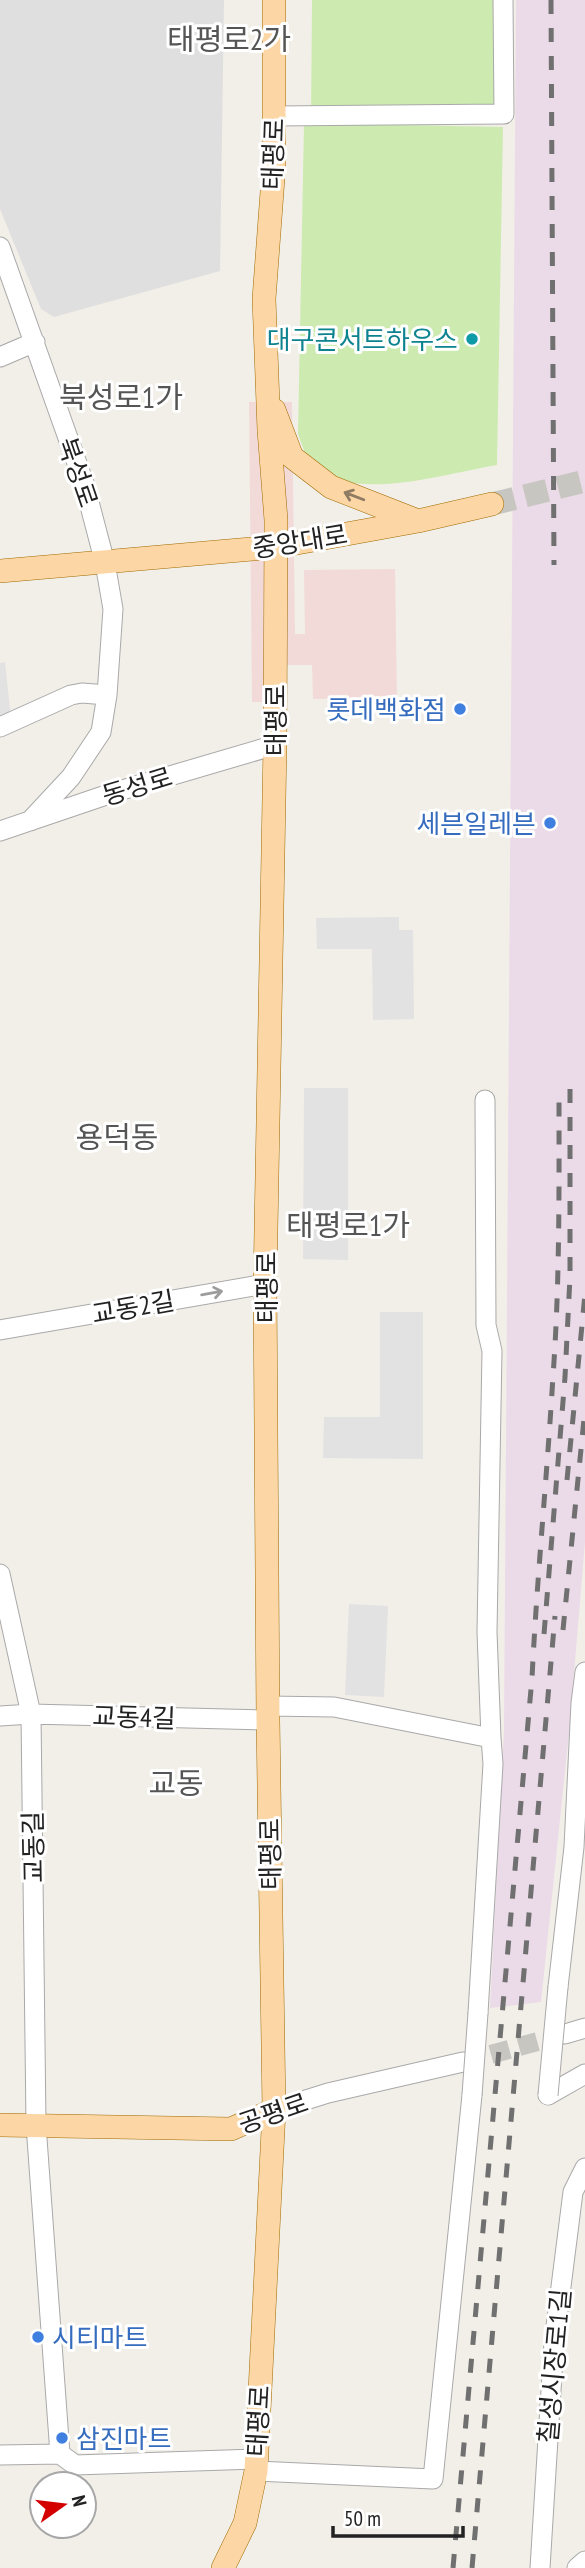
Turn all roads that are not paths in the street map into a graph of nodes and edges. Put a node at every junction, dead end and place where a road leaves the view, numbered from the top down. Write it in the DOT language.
graph roads {
  1 [pos="274,0"];
  2 [pos="503,0"];
  3 [pos="274,116"];
  4 [pos="0,247"];
  5 [pos="35,342"];
  6 [pos="0,356"];
  7 [pos="267,392"];
  8 [pos="492,504"];
  9 [pos="418,521"];
  10 [pos="275,547"];
  11 [pos="106,563"];
  12 [pos="0,571"];
  13 [pos="107,695"];
  14 [pos="0,727"];
  15 [pos="275,746"];
  16 [pos="30,821"];
  17 [pos="0,831"];
  18 [pos="485,1100"];
  19 [pos="265,1284"];
  20 [pos="0,1331"];
  21 [pos="0,1574"];
  22 [pos="585,1672"];
  23 [pos="268,1713"];
  24 [pos="31,1714"];
  25 [pos="0,1716"];
  26 [pos="491,1738"];
  27 [pos="580,1845"];
  28 [pos="585,2028"];
  29 [pos="565,2034"];
  30 [pos="463,2062"];
  31 [pos="585,2074"];
  32 [pos="274,2110"];
  33 [pos="0,2124"];
  34 [pos="36,2125"];
  35 [pos="585,2168"];
  36 [pos="60,2454"];
  37 [pos="0,2455"];
  38 [pos="256,2465"];
  39 [pos="585,2561"];
  40 [pos="223,2568"];
  41 [pos="540,2568"];
  42 [pos="577,2568"];
  1 -- 3 [label="main road, 태평로"];
  2 -- 3 [label="street"];
  3 -- 7 [label="main road, 태평로"];
  4 -- 5 [label="street, 북성로"];
  5 -- 6 [label="street"];
  5 -- 11 [label="street, 북성로"];
  9 -- 7 [label="main road, one-way"];
  7 -- 10 [label="main road, 태평로"];
  8 -- 9 [label="main road, 중앙대로"];
  9 -- 10 [label="main road, 중앙대로"];
  10 -- 11 [label="main road, 중앙대로"];
  10 -- 15 [label="main road, 태평로"];
  11 -- 12 [label="main road, 중앙대로"];
  11 -- 13 [label="street"];
  13 -- 14 [label="street"];
  13 -- 16 [label="street"];
  15 -- 16 [label="street, 동성로"];
  15 -- 19 [label="main road, 태평로"];
  16 -- 17 [label="street, 동성로"];
  18 -- 26 [label="street"];
  20 -- 19 [label="street, 교동2길, one-way"];
  19 -- 23 [label="main road, 태평로"];
  21 -- 24 [label="street, 교동길"];
  22 -- 27 [label="street"];
  23 -- 24 [label="street, 교동4길"];
  23 -- 26 [label="street, 교동4길"];
  23 -- 32 [label="main road, 태평로"];
  24 -- 25 [label="street, 교동4길"];
  24 -- 34 [label="street, 교동길"];
  26 -- 38 [label="street, bridge"];
  27 -- 31 [label="street, bridge"];
  28 -- 29 [label="street"];
  30 -- 32 [label="street, 공평로"];
  32 -- 34 [label="main road, 공평로"];
  32 -- 38 [label="main road, 태평로"];
  33 -- 34 [label="main road, 공평로"];
  34 -- 36 [label="street"];
  35 -- 41 [label="street, 칠성시장로1길"];
  36 -- 37 [label="street"];
  36 -- 38 [label="street"];
  38 -- 40 [label="main road, 태평로"];
  39 -- 42 [label="street"];
}
